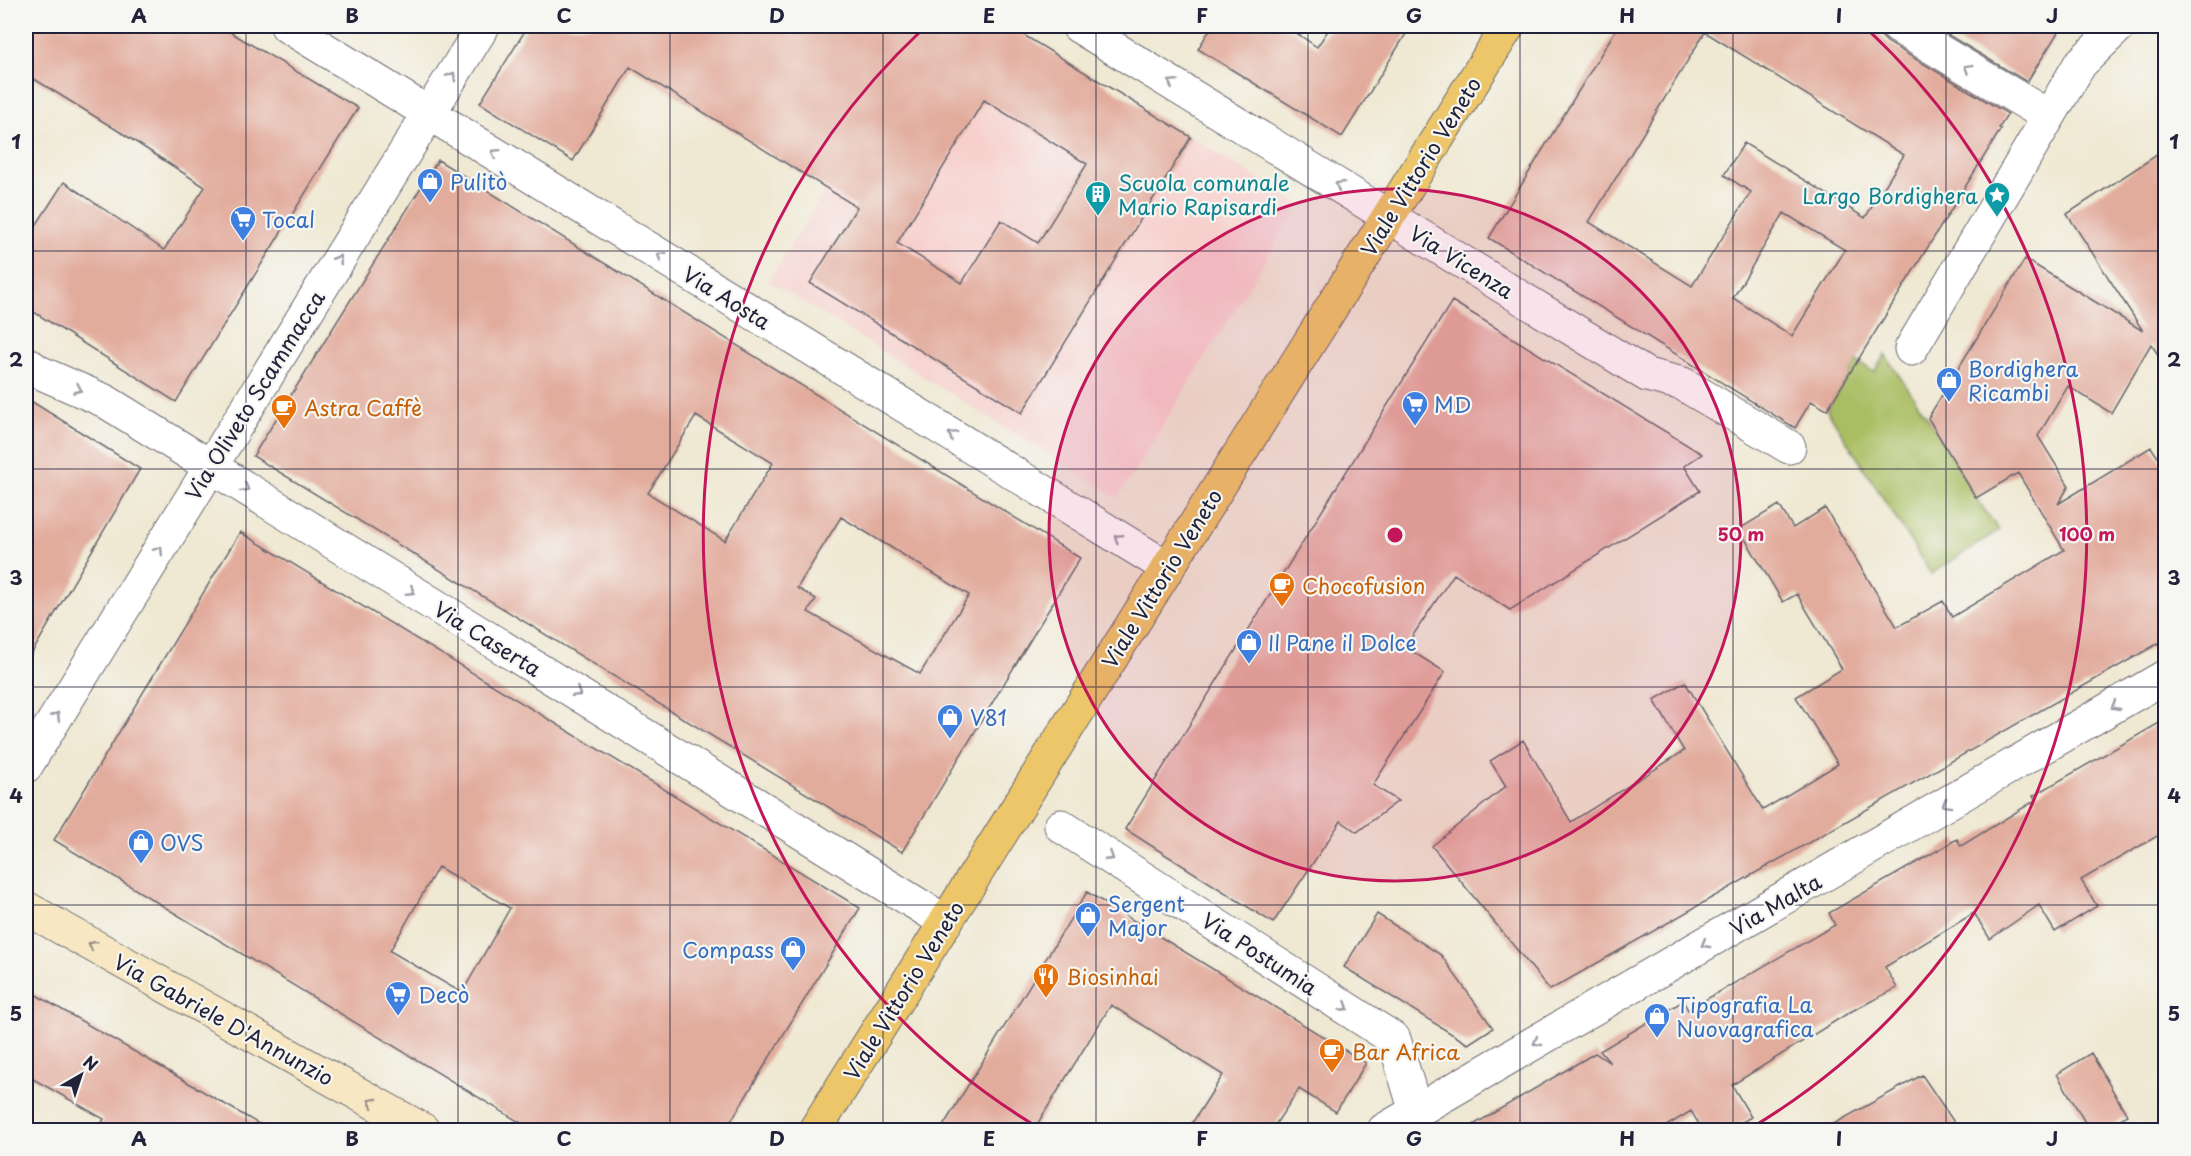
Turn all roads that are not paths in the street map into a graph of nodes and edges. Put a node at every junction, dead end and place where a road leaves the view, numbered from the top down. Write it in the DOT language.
graph roads {
  1 [pos="287,26"];
  2 [pos="483,26"];
  3 [pos="1078,26"];
  4 [pos="1508,26"];
  5 [pos="1897,26"];
  6 [pos="2119,26"];
  7 [pos="429,114"];
  8 [pos="2048,116"];
  9 [pos="1389,216"];
  10 [pos="1911,349"];
  11 [pos="26,363"];
  12 [pos="1789,447"];
  13 [pos="210,467"];
  14 [pos="1168,568"];
  15 [pos="2166,676"];
  16 [pos="26,766"];
  17 [pos="1061,826"];
  18 [pos="26,908"];
  19 [pos="946,922"];
  20 [pos="1416,1112"];
  21 [pos="423,1131"];
  22 [pos="815,1131"];
  23 [pos="1384,1131"];
  1 -- 7 [label="street, Via Aosta"];
  7 -- 2 [label="street, Via Oliveto Scammacca, one-way"];
  9 -- 3 [label="street, Via Vicenza, one-way"];
  4 -- 9 [label="main road, Viale Vittorio Veneto"];
  8 -- 5 [label="street, one-way"];
  6 -- 8 [label="street"];
  13 -- 7 [label="street, Via Oliveto Scammacca, one-way"];
  14 -- 7 [label="street, Via Aosta, one-way"];
  8 -- 10 [label="street"];
  9 -- 12 [label="street, Via Vicenza"];
  9 -- 14 [label="main road, Viale Vittorio Veneto"];
  11 -- 13 [label="street, Via Caserta, one-way"];
  16 -- 13 [label="street, Via Oliveto Scammacca, one-way"];
  13 -- 19 [label="street, Via Caserta, one-way"];
  14 -- 19 [label="main road, Viale Vittorio Veneto"];
  15 -- 20 [label="street, Via Malta, one-way"];
  17 -- 20 [label="street, Via Postumia, one-way"];
  21 -- 18 [label="main road, Via Gabriele D'Annunzio, one-way"];
  19 -- 22 [label="main road, Viale Vittorio Veneto"];
  20 -- 23 [label="street, Via Malta"];
}
